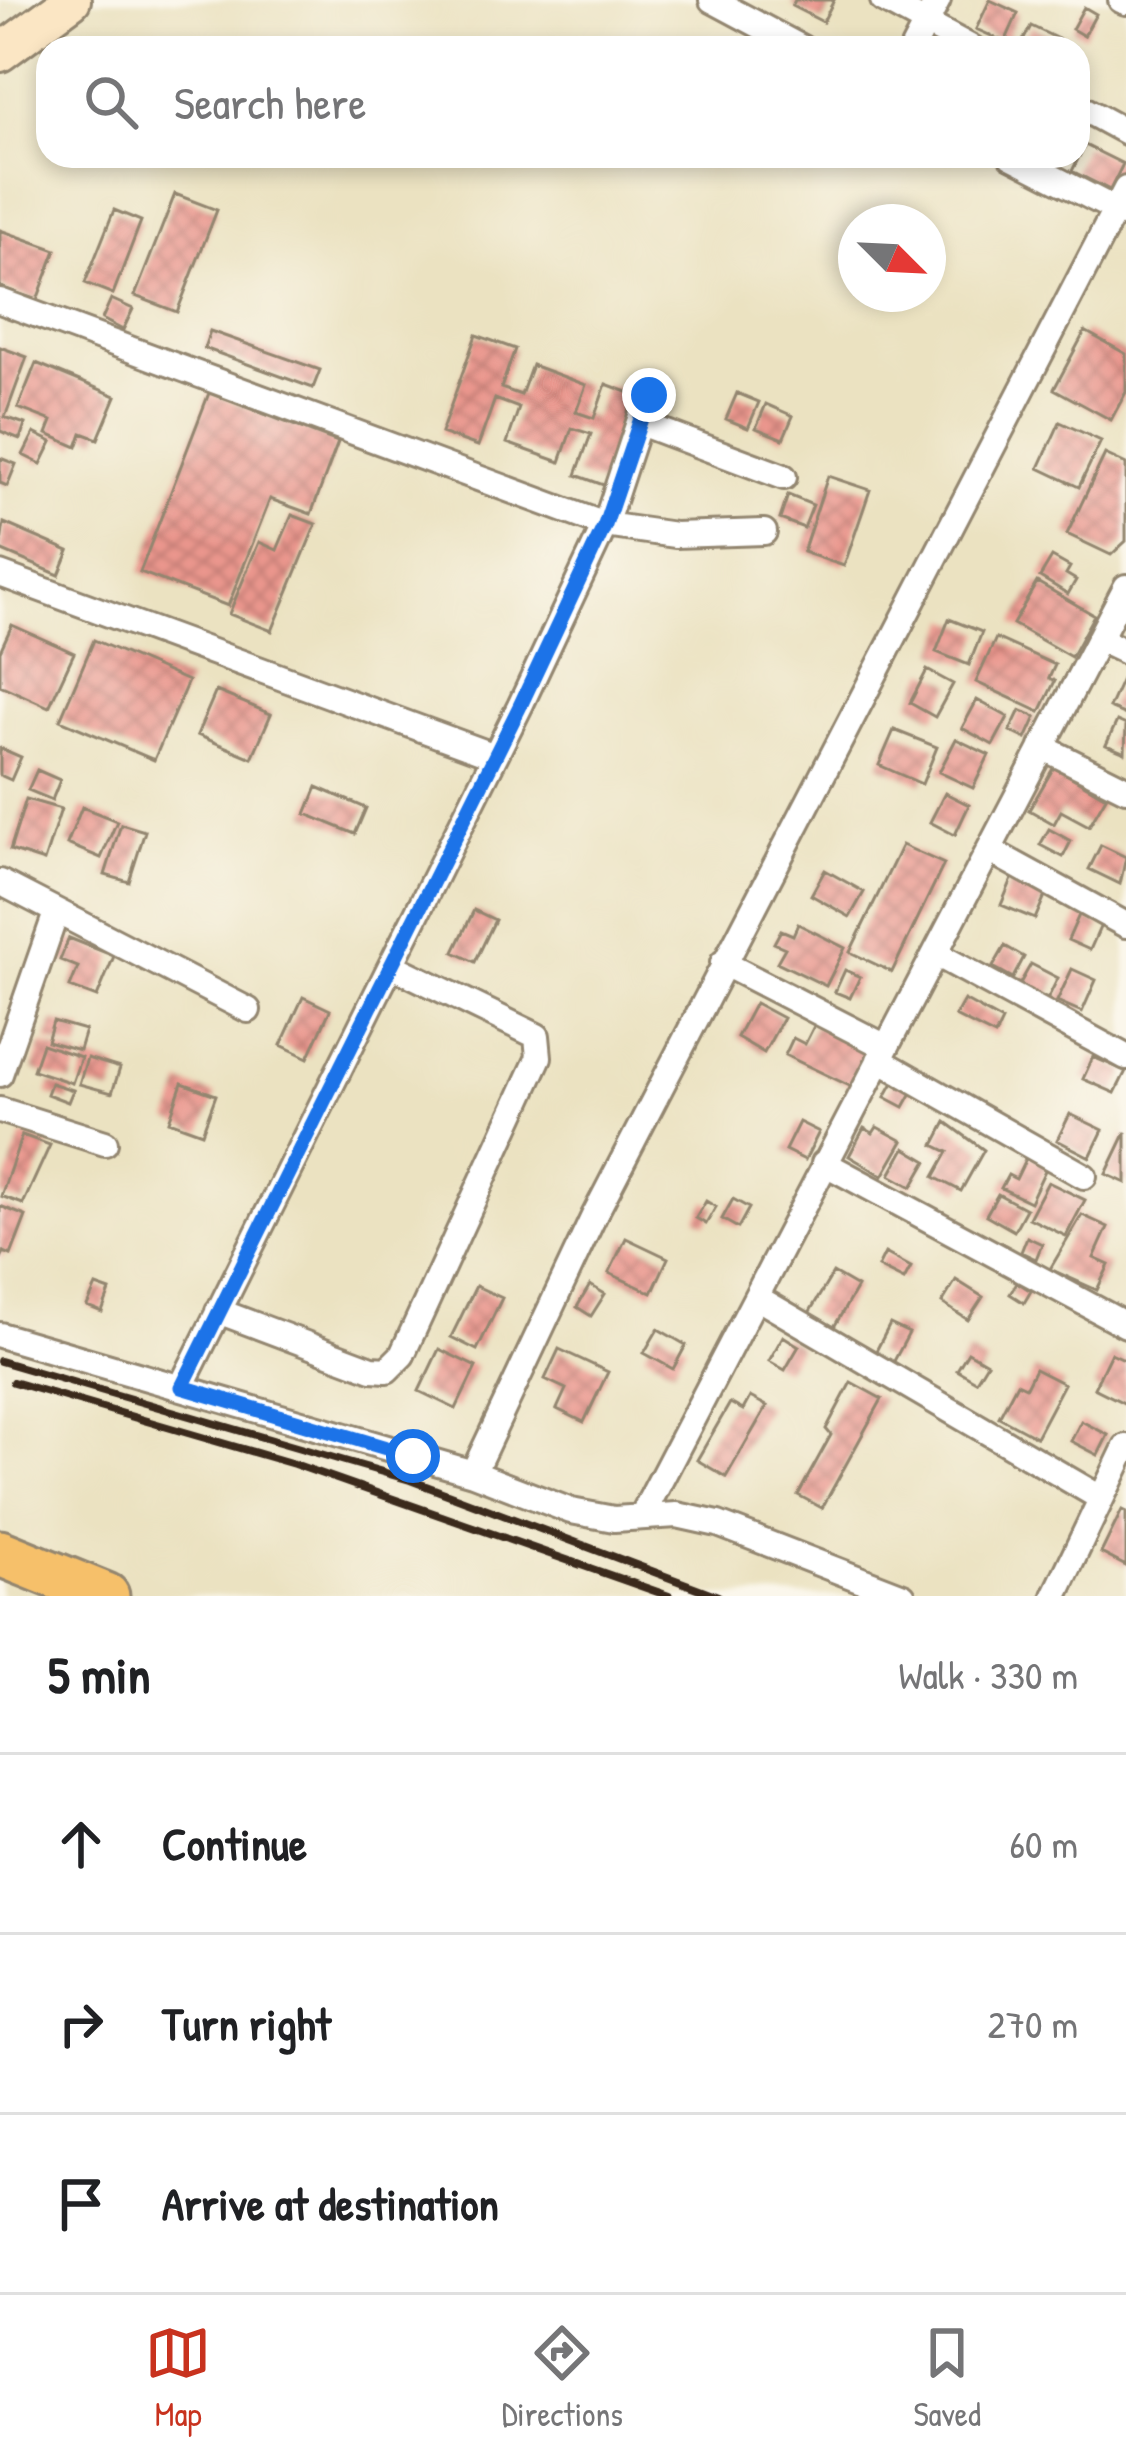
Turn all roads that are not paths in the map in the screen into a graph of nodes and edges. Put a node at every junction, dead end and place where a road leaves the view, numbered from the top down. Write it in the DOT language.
graph roads {
  1 [pos="72,0"];
  2 [pos="712,0"];
  3 [pos="883,0"];
  4 [pos="932,12"];
  5 [pos="780,36"];
  6 [pos="958,36"];
  7 [pos="5,42"];
  8 [pos="1090,112"];
  9 [pos="1126,132"];
  10 [pos="1039,168"];
  11 [pos="1122,204"];
  12 [pos="0,301"];
  13 [pos="649,395"];
  14 [pos="640,423"];
  15 [pos="784,477"];
  16 [pos="605,525"];
  17 [pos="764,532"];
  18 [pos="0,574"];
  19 [pos="1126,587"];
  20 [pos="1099,639"];
  21 [pos="1126,652"];
  22 [pos="1042,747"];
  23 [pos="496,756"];
  24 [pos="1126,789"];
  25 [pos="988,850"];
  26 [pos="0,882"];
  27 [pos="56,913"];
  28 [pos="1126,925"];
  29 [pos="936,954"];
  30 [pos="723,963"];
  31 [pos="391,965"];
  32 [pos="248,1010"];
  33 [pos="883,1054"];
  34 [pos="1126,1057"];
  35 [pos="0,1074"];
  36 [pos="0,1110"];
  37 [pos="105,1143"];
  38 [pos="824,1163"];
  39 [pos="1084,1176"];
  40 [pos="756,1297"];
  41 [pos="218,1311"];
  42 [pos="1126,1325"];
  43 [pos="0,1335"];
  44 [pos="182,1387"];
  45 [pos="1126,1447"];
  46 [pos="473,1473"];
  47 [pos="1099,1497"];
  48 [pos="643,1514"];
  49 [pos="0,1553"];
  50 [pos="106,1596"];
  51 [pos="903,1596"];
  52 [pos="1055,1596"];
  1 -- 7 [label="street"];
  2 -- 5 [label="street"];
  3 -- 4 [label="street"];
  4 -- 6 [label="street"];
  8 -- 9 [label="street"];
  10 -- 11 [label="street"];
  11 -- 30 [label="street"];
  12 -- 16 [label="street"];
  13 -- 14 [label="street"];
  14 -- 15 [label="street"];
  14 -- 16 [label="street"];
  16 -- 17 [label="street"];
  16 -- 23 [label="street"];
  18 -- 23 [label="street"];
  19 -- 20 [label="street"];
  20 -- 21 [label="street"];
  20 -- 22 [label="street"];
  22 -- 24 [label="street"];
  22 -- 25 [label="street"];
  23 -- 31 [label="street"];
  25 -- 28 [label="street"];
  25 -- 29 [label="street"];
  26 -- 27 [label="street"];
  27 -- 32 [label="street"];
  27 -- 35 [label="street"];
  29 -- 33 [label="street"];
  29 -- 34 [label="street"];
  30 -- 33 [label="street"];
  30 -- 46 [label="street"];
  31 -- 41 [label="street"];
  31 -- 41 [label="street"];
  33 -- 38 [label="street"];
  33 -- 39 [label="street"];
  36 -- 37 [label="street"];
  38 -- 40 [label="street"];
  38 -- 42 [label="street"];
  40 -- 47 [label="street"];
  40 -- 48 [label="street"];
  41 -- 44 [label="street"];
  43 -- 44 [label="street"];
  44 -- 46 [label="street"];
  45 -- 47 [label="street"];
  46 -- 48 [label="street"];
  47 -- 52 [label="street"];
  48 -- 51 [label="street"];
  49 -- 50 [label="highway"];
}
